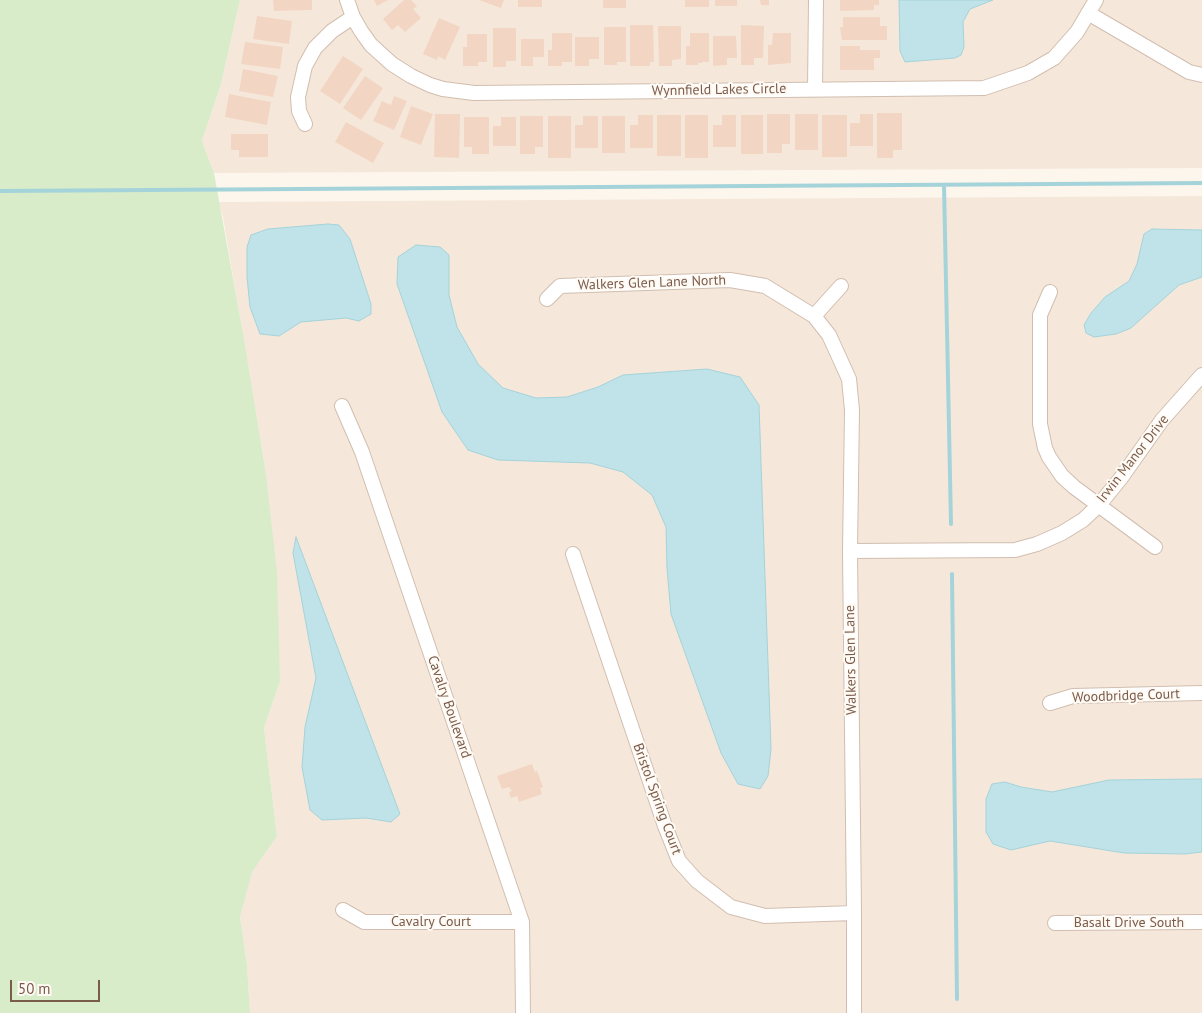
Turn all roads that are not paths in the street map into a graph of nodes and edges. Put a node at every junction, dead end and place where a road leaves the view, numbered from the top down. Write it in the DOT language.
graph roads {
  1 [pos="346,0"];
  2 [pos="816,0"];
  3 [pos="1096,0"];
  4 [pos="1088,13"];
  5 [pos="353,17"];
  6 [pos="1202,75"];
  7 [pos="815,89"];
  8 [pos="306,124"];
  9 [pos="841,286"];
  10 [pos="1050,292"];
  11 [pos="547,299"];
  12 [pos="814,316"];
  13 [pos="1202,375"];
  14 [pos="342,406"];
  15 [pos="1099,505"];
  16 [pos="1155,546"];
  17 [pos="850,551"];
  18 [pos="573,554"];
  19 [pos="1202,693"];
  20 [pos="1050,703"];
  21 [pos="344,910"];
  22 [pos="854,913"];
  23 [pos="522,922"];
  24 [pos="1202,922"];
  25 [pos="1056,923"];
  26 [pos="523,1013"];
  27 [pos="854,1013"];
  1 -- 5 [label="street, Wynnfield Lakes Circle"];
  2 -- 7 [label="street"];
  3 -- 4 [label="street, Wynnfield Lakes Circle"];
  4 -- 6 [label="street"];
  4 -- 7 [label="street, Wynnfield Lakes Circle"];
  5 -- 7 [label="street, Wynnfield Lakes Circle"];
  5 -- 8 [label="street"];
  9 -- 12 [label="street"];
  10 -- 15 [label="street"];
  11 -- 12 [label="street, Walkers Glen Lane North"];
  12 -- 17 [label="street, Walkers Glen Lane"];
  13 -- 15 [label="street, Irwin Manor Drive"];
  14 -- 23 [label="street, Cavalry Boulevard"];
  15 -- 16 [label="street"];
  15 -- 17 [label="street, Irwin Manor Drive"];
  17 -- 22 [label="street, Walkers Glen Lane"];
  18 -- 22 [label="street, Bristol Spring Court"];
  19 -- 20 [label="street, Woodbridge Court"];
  21 -- 23 [label="street, Cavalry Court"];
  22 -- 27 [label="street, Walkers Glen Lane"];
  23 -- 26 [label="street, Cavalry Boulevard"];
  24 -- 25 [label="street, Basalt Drive South"];
}
